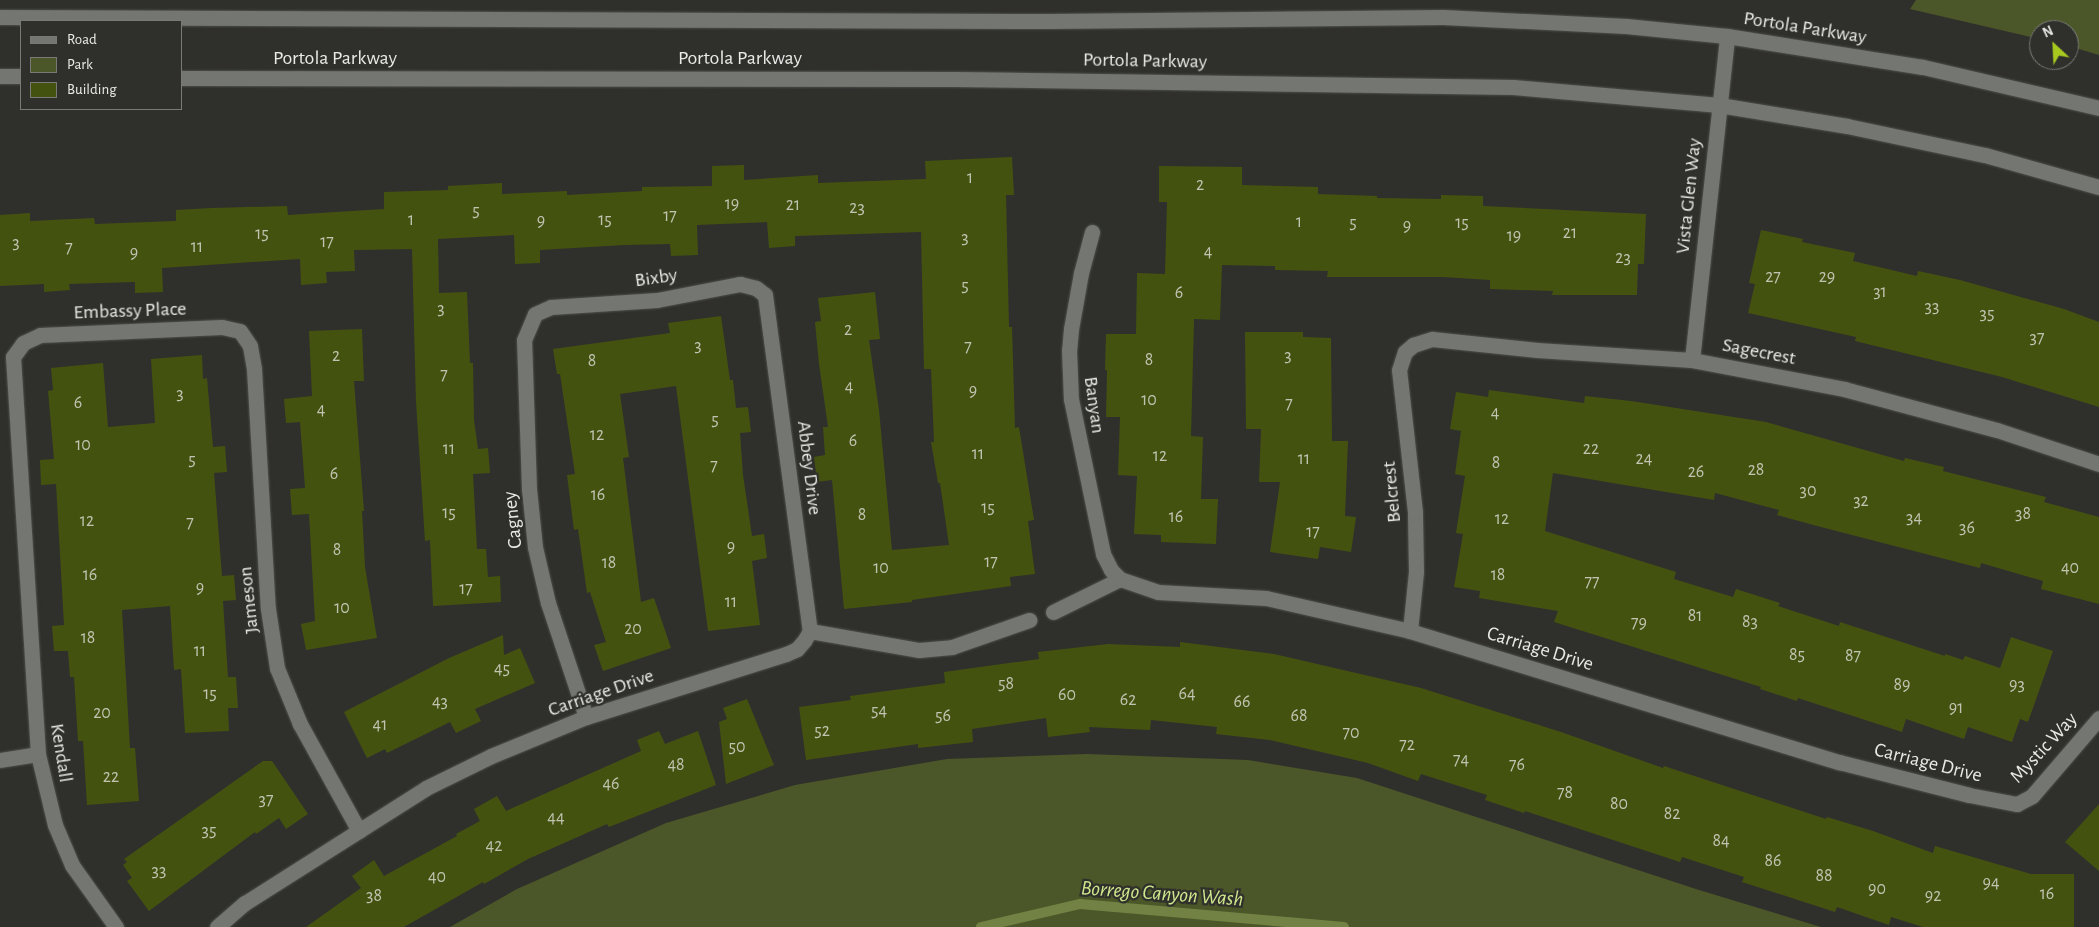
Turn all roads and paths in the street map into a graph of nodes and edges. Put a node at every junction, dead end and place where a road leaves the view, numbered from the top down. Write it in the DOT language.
graph roads {
  1 [pos="0,17"];
  2 [pos="1727,36"];
  3 [pos="0,76"];
  4 [pos="20,76"];
  5 [pos="182,78"];
  6 [pos="1719,105"];
  7 [pos="2099,108"];
  8 [pos="2099,187"];
  9 [pos="1092,232"];
  10 [pos="768,311"];
  11 [pos="535,314"];
  12 [pos="250,346"];
  13 [pos="1405,352"];
  14 [pos="13,357"];
  15 [pos="1692,360"];
  16 [pos="2099,464"];
  17 [pos="1120,578"];
  18 [pos="1053,612"];
  19 [pos="1029,620"];
  20 [pos="1410,630"];
  21 [pos="810,631"];
  22 [pos="586,717"];
  23 [pos="2099,718"];
  24 [pos="38,754"];
  25 [pos="0,760"];
  26 [pos="2017,804"];
  27 [pos="359,832"];
  28 [pos="116,927"];
  29 [pos="217,927"];
  1 -- 2 [label="street, Portola Parkway"];
  2 -- 6 [label="street, Vista Glen Way"];
  2 -- 7 [label="street, Portola Parkway"];
  3 -- 4 [label="street"];
  5 -- 6 [label="street, Portola Parkway"];
  6 -- 8 [label="street, Portola Parkway"];
  6 -- 15 [label="street, Vista Glen Way"];
  9 -- 17 [label="street, Banyan"];
  10 -- 11 [label="street, Bixby"];
  10 -- 21 [label="street, Abbey Drive"];
  11 -- 22 [label="street, Cagney"];
  12 -- 14 [label="street, Embassy Place"];
  12 -- 27 [label="street, Jameson"];
  13 -- 15 [label="street, Sagecrest"];
  13 -- 20 [label="street, Belcrest"];
  14 -- 24 [label="street, Kendall"];
  15 -- 16 [label="street, Sagecrest"];
  17 -- 18 [label="street"];
  17 -- 20 [label="street, Carriage Drive"];
  19 -- 21 [label="street"];
  20 -- 26 [label="street, Carriage Drive"];
  21 -- 22 [label="street, Carriage Drive"];
  22 -- 27 [label="street, Carriage Drive"];
  23 -- 26 [label="street, Mystic Way"];
  24 -- 25 [label="street"];
  24 -- 28 [label="street, Kendall"];
  27 -- 29 [label="street, Carriage Drive"];
}
